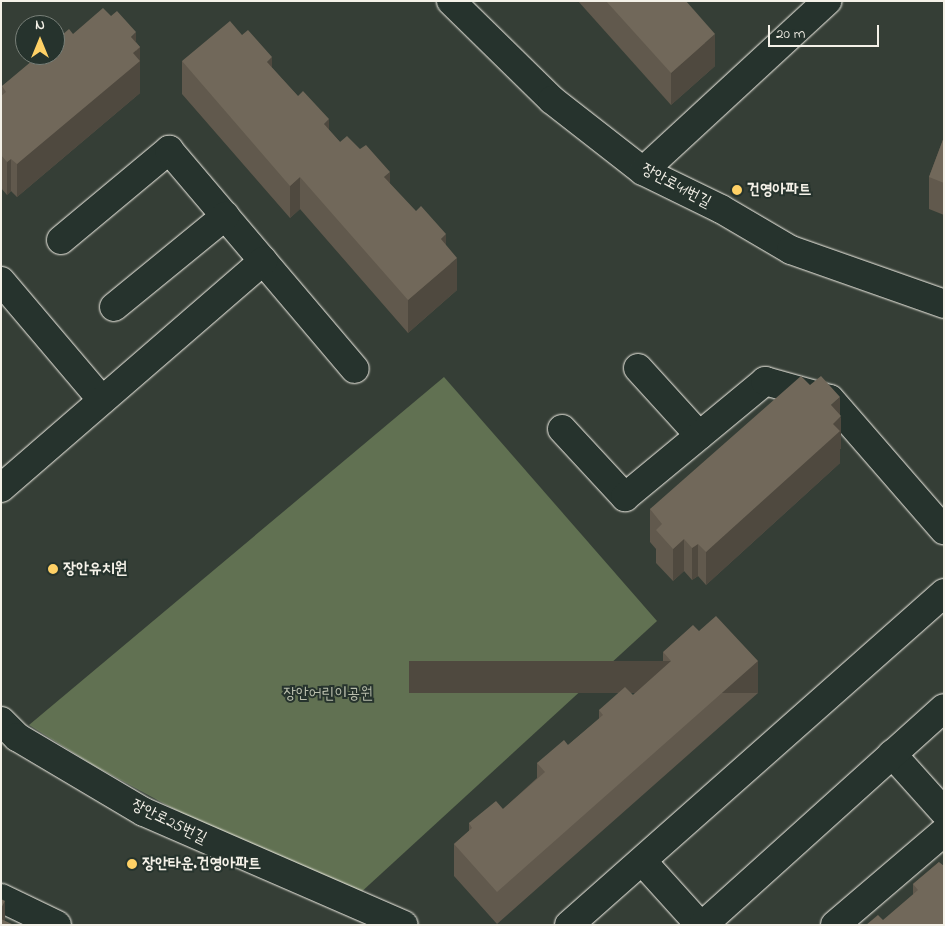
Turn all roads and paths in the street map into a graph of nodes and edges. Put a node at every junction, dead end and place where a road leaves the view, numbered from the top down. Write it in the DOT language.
graph roads {
  1 [pos="451,1"];
  2 [pos="827,1"];
  3 [pos="643,171"];
  4 [pos="225,216"];
  5 [pos="61,240"];
  6 [pos="263,261"];
  7 [pos="1,281"];
  8 [pos="944,304"];
  9 [pos="114,308"];
  10 [pos="638,368"];
  11 [pos="356,369"];
  12 [pos="102,400"];
  13 [pos="562,430"];
  14 [pos="699,435"];
  15 [pos="1,488"];
  16 [pos="944,530"];
  17 [pos="944,593"];
  18 [pos="944,708"];
  19 [pos="1,722"];
  20 [pos="892,754"];
  21 [pos="944,812"];
  22 [pos="944,832"];
  23 [pos="643,862"];
  24 [pos="1,898"];
  25 [pos="57,925"];
  26 [pos="404,925"];
  27 [pos="569,925"];
  28 [pos="702,925"];
  29 [pos="835,925"];
  1 -- 3 [label="street, 장안로41번길"];
  2 -- 3 [label="street"];
  3 -- 8 [label="street, 장안로41번길"];
  4 -- 5 [label="street"];
  4 -- 6 [label="street"];
  4 -- 9 [label="street"];
  6 -- 11 [label="street"];
  6 -- 12 [label="street"];
  7 -- 12 [label="street"];
  10 -- 14 [label="street"];
  12 -- 15 [label="street"];
  13 -- 14 [label="street"];
  14 -- 16 [label="street"];
  17 -- 23 [label="street"];
  18 -- 20 [label="street"];
  19 -- 26 [label="street, 장안로25번길"];
  20 -- 21 [label="street"];
  20 -- 28 [label="street"];
  22 -- 29 [label="street"];
  23 -- 27 [label="street"];
  23 -- 28 [label="street"];
  24 -- 25 [label="street"];
}
